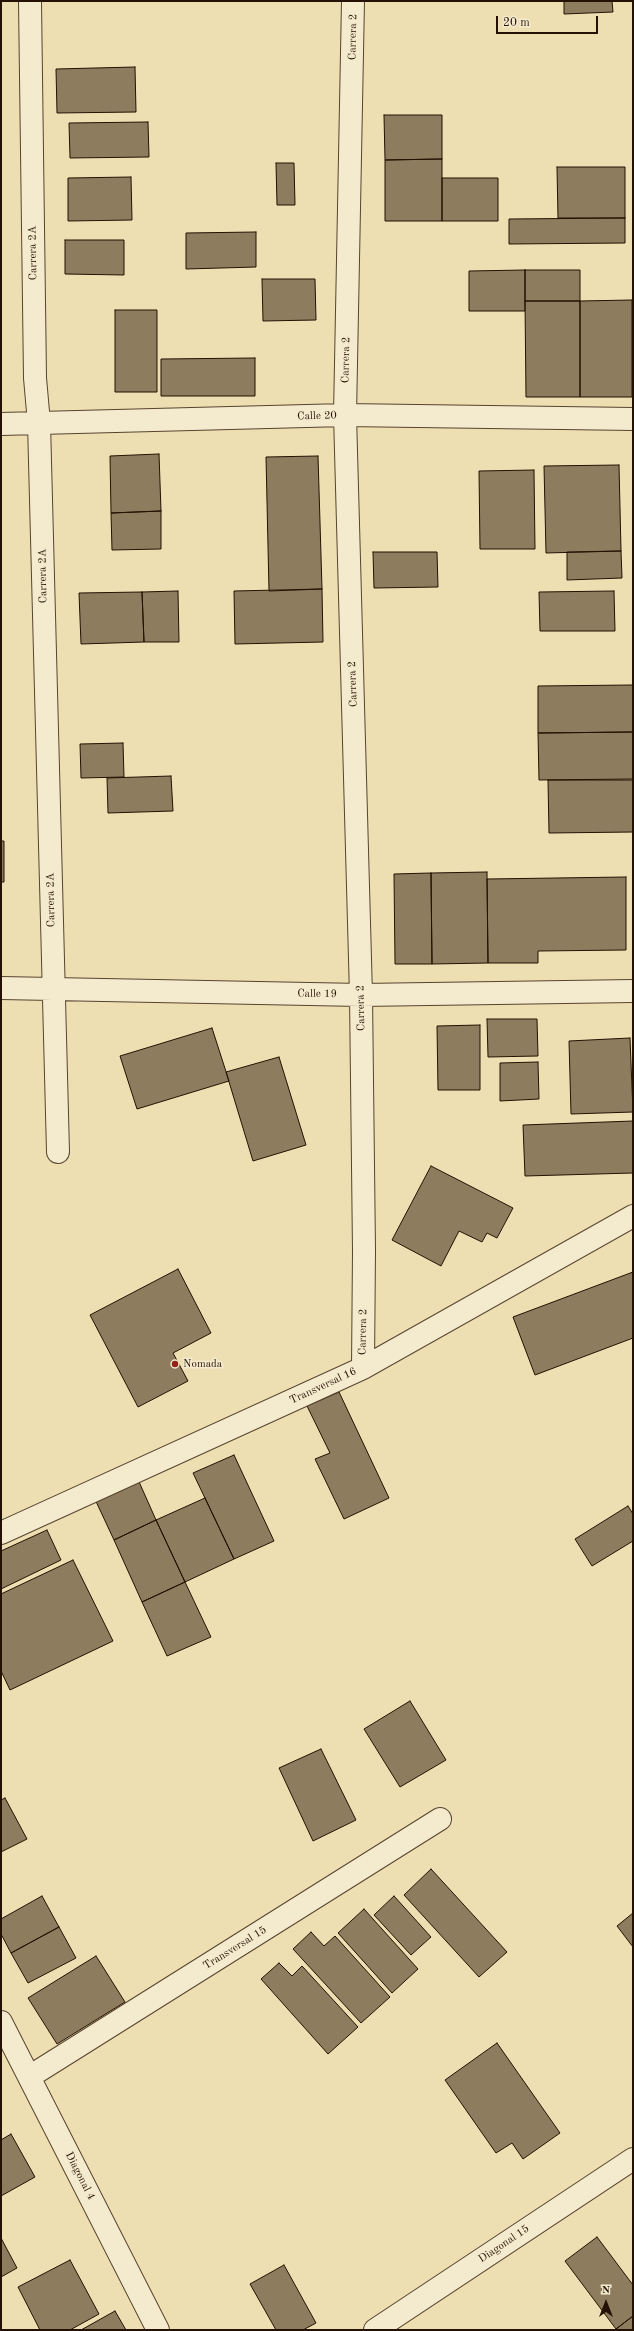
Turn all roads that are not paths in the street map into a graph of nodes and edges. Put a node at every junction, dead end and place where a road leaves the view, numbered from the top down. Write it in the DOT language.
graph roads {
  1 [pos="30,1"];
  2 [pos="354,1"];
  3 [pos="345,415"];
  4 [pos="633,419"];
  5 [pos="39,423"];
  6 [pos="1,424"];
  7 [pos="1,988"];
  8 [pos="53,988"];
  9 [pos="633,991"];
  10 [pos="361,995"];
  11 [pos="58,1152"];
  12 [pos="633,1216"];
  13 [pos="362,1368"];
  14 [pos="1,1533"];
  15 [pos="440,1819"];
  16 [pos="1,2022"];
  17 [pos="29,2077"];
  18 [pos="633,2158"];
  19 [pos="158,2330"];
  20 [pos="375,2330"];
  1 -- 5 [label="street, Carrera 2A"];
  2 -- 3 [label="street, Carrera 2"];
  3 -- 4 [label="street, Calle 20"];
  3 -- 5 [label="street, Calle 20"];
  3 -- 10 [label="street, Carrera 2"];
  5 -- 6 [label="street, Calle 20"];
  5 -- 8 [label="street, Carrera 2A"];
  7 -- 8 [label="street, Calle 19"];
  8 -- 10 [label="street, Calle 19"];
  8 -- 11 [label="street, Carrera 2A"];
  9 -- 10 [label="street, Calle 19"];
  10 -- 13 [label="street, Carrera 2"];
  12 -- 13 [label="street, Transversal 16"];
  13 -- 14 [label="street, Transversal 16"];
  15 -- 17 [label="street, Transversal 15"];
  16 -- 17 [label="street, Diagonal 4"];
  17 -- 19 [label="street, Diagonal 4"];
  18 -- 20 [label="street, Diagonal 15"];
}
